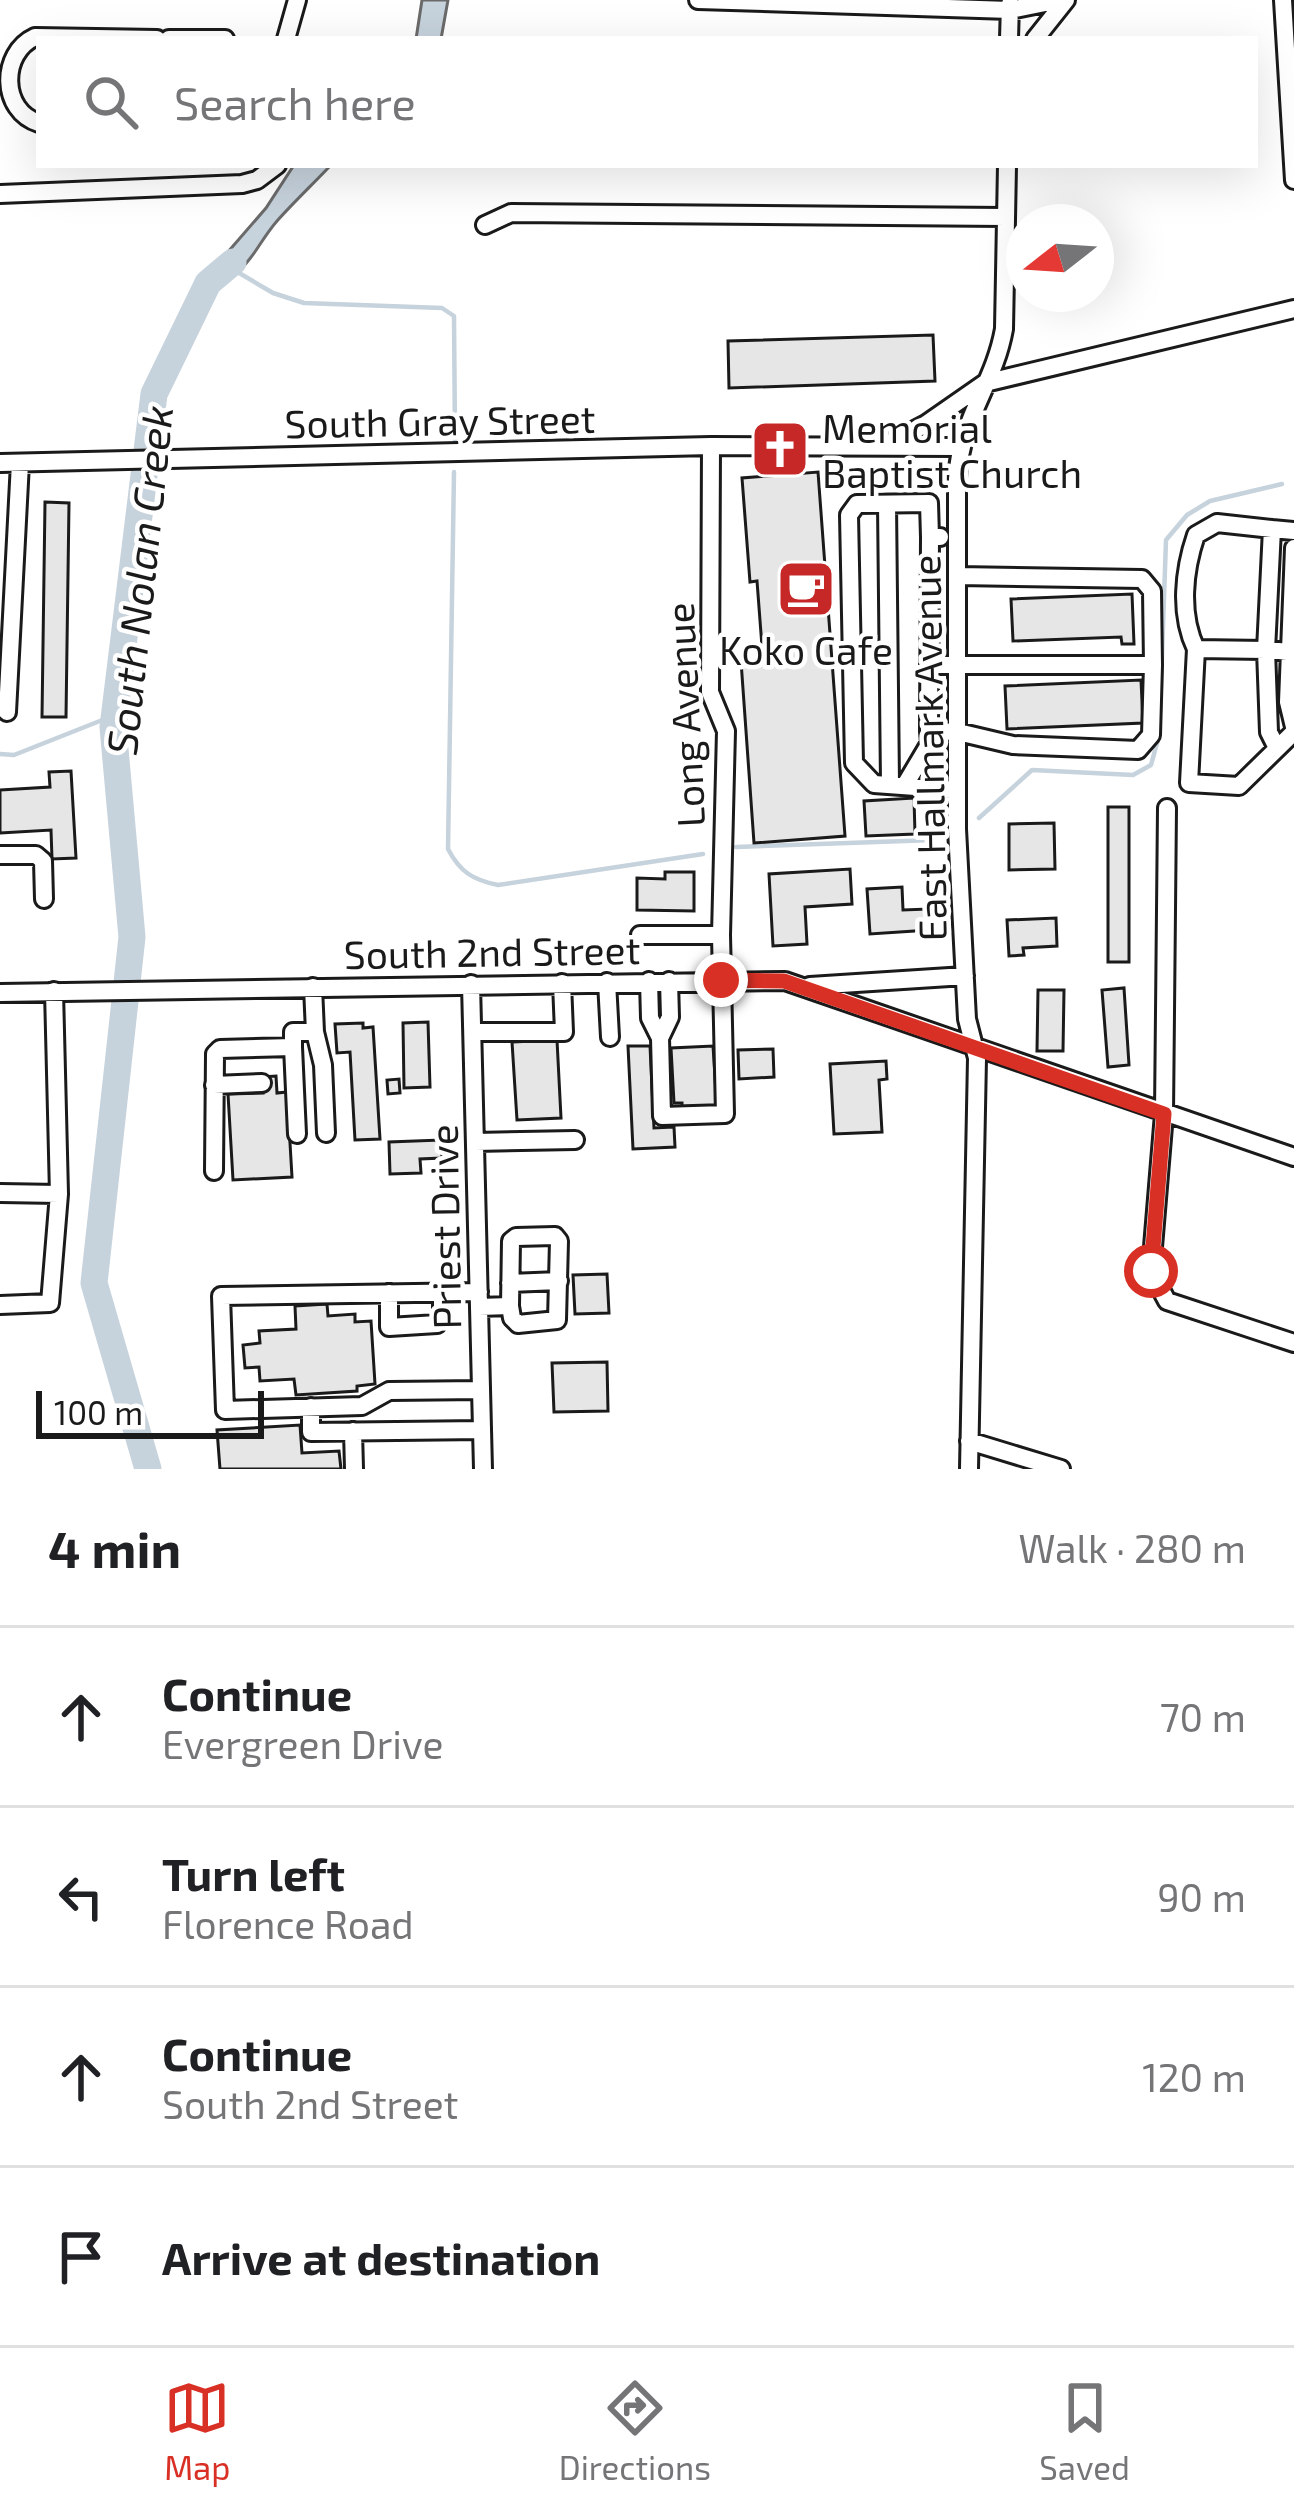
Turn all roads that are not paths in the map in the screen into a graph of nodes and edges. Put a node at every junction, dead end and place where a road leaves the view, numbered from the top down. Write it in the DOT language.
graph roads {
  1 [pos="297,0"];
  2 [pos="698,0"];
  3 [pos="1063,0"];
  4 [pos="1283,0"];
  5 [pos="784,2"];
  6 [pos="1010,5"];
  7 [pos="287,36"];
  8 [pos="1009,36"];
  9 [pos="1038,36"];
  10 [pos="36,38"];
  11 [pos="36,121"];
  12 [pos="273,168"];
  13 [pos="1007,168"];
  14 [pos="1294,180"];
  15 [pos="0,194"];
  16 [pos="1006,204"];
  17 [pos="1006,218"];
  18 [pos="485,225"];
  19 [pos="1294,309"];
  20 [pos="986,383"];
  21 [pos="711,446"];
  22 [pos="881,447"];
  23 [pos="959,447"];
  24 [pos="0,463"];
  25 [pos="20,463"];
  26 [pos="887,504"];
  27 [pos="1272,529"];
  28 [pos="1294,531"];
  29 [pos="930,537"];
  30 [pos="957,537"];
  31 [pos="1294,548"];
  32 [pos="958,576"];
  33 [pos="1196,649"];
  34 [pos="1266,650"];
  35 [pos="1291,658"];
  36 [pos="929,665"];
  37 [pos="959,665"];
  38 [pos="1153,665"];
  39 [pos="5,669"];
  40 [pos="7,712"];
  41 [pos="1294,730"];
  42 [pos="929,731"];
  43 [pos="958,732"];
  44 [pos="1277,748"];
  45 [pos="898,784"];
  46 [pos="957,790"];
  47 [pos="1167,808"];
  48 [pos="0,855"];
  49 [pos="44,899"];
  50 [pos="640,935"];
  51 [pos="721,935"];
  52 [pos="965,976"];
  53 [pos="721,980"];
  54 [pos="649,981"];
  55 [pos="669,981"];
  56 [pos="607,982"];
  57 [pos="562,983"];
  58 [pos="471,984"];
  59 [pos="313,987"];
  60 [pos="802,987"];
  61 [pos="54,992"];
  62 [pos="0,993"];
  63 [pos="315,1032"];
  64 [pos="473,1032"];
  65 [pos="610,1037"];
  66 [pos="660,1038"];
  67 [pos="293,1047"];
  68 [pos="974,1048"];
  69 [pos="278,1083"];
  70 [pos="214,1085"];
  71 [pos="1164,1114"];
  72 [pos="326,1133"];
  73 [pos="297,1134"];
  74 [pos="575,1140"];
  75 [pos="475,1142"];
  76 [pos="1294,1157"];
  77 [pos="214,1171"];
  78 [pos="0,1193"];
  79 [pos="59,1194"];
  80 [pos="560,1281"];
  81 [pos="511,1283"];
  82 [pos="442,1292"];
  83 [pos="389,1293"];
  84 [pos="479,1299"];
  85 [pos="0,1305"];
  86 [pos="510,1306"];
  87 [pos="1294,1342"];
  88 [pos="481,1390"];
  89 [pos="311,1408"];
  90 [pos="482,1430"];
  91 [pos="353,1431"];
  92 [pos="969,1441"];
  93 [pos="354,1469"];
  94 [pos="483,1469"];
  95 [pos="969,1469"];
  96 [pos="1061,1469"];
  1 -- 7 [label="street"];
  2 -- 5 [label="street"];
  3 -- 6 [label="street"];
  3 -- 9 [label="street"];
  4 -- 14 [label="street"];
  5 -- 6 [label="street"];
  6 -- 8 [label="street"];
  10 -- 11 [label="street"];
  12 -- 15 [label="street"];
  13 -- 16 [label="street"];
  17 -- 18 [label="street"];
  17 -- 20 [label="street"];
  19 -- 20 [label="street, South Gray Street"];
  20 -- 22 [label="street, South Gray Street"];
  20 -- 23 [label="street"];
  21 -- 22 [label="street, South Gray Street"];
  21 -- 25 [label="street, South Gray Street"];
  21 -- 51 [label="street, Long Avenue"];
  22 -- 23 [label="street, South Gray Street"];
  23 -- 30 [label="street, East Hallmark Avenue"];
  24 -- 25 [label="street, South Gray Street"];
  25 -- 39 [label="street"];
  26 -- 29 [label="street"];
  26 -- 45 [label="street"];
  26 -- 45 [label="street"];
  27 -- 28 [label="street"];
  27 -- 33 [label="street"];
  27 -- 34 [label="street"];
  29 -- 30 [label="street"];
  29 -- 36 [label="street"];
  30 -- 32 [label="street, East Hallmark Avenue"];
  31 -- 35 [label="street"];
  32 -- 37 [label="street, East Hallmark Avenue"];
  32 -- 38 [label="street"];
  33 -- 34 [label="street"];
  33 -- 44 [label="street"];
  34 -- 35 [label="street"];
  34 -- 44 [label="street"];
  35 -- 41 [label="street"];
  36 -- 37 [label="street"];
  36 -- 42 [label="street"];
  37 -- 38 [label="street"];
  37 -- 43 [label="street, East Hallmark Avenue"];
  38 -- 43 [label="street"];
  39 -- 40 [label="street"];
  41 -- 44 [label="street"];
  42 -- 43 [label="street"];
  42 -- 45 [label="street"];
  43 -- 46 [label="street, East Hallmark Avenue"];
  45 -- 46 [label="street"];
  46 -- 52 [label="street, East Hallmark Avenue"];
  47 -- 71 [label="street"];
  48 -- 49 [label="street"];
  50 -- 51 [label="street"];
  51 -- 53 [label="street, Long Avenue"];
  52 -- 60 [label="street"];
  52 -- 68 [label="street, East Hallmark Avenue"];
  53 -- 55 [label="street, South 2nd Street"];
  53 -- 60 [label="street, South 2nd Street"];
  53 -- 66 [label="street, Long Avenue"];
  54 -- 55 [label="street, South 2nd Street"];
  54 -- 56 [label="street, South 2nd Street"];
  54 -- 66 [label="street"];
  55 -- 66 [label="street"];
  56 -- 57 [label="street, South 2nd Street"];
  56 -- 65 [label="street"];
  57 -- 58 [label="street, South 2nd Street"];
  57 -- 64 [label="street"];
  58 -- 59 [label="street, South 2nd Street"];
  58 -- 64 [label="street, Priest Drive"];
  59 -- 61 [label="street, South 2nd Street"];
  59 -- 63 [label="street"];
  60 -- 68 [label="street, South 2nd Street"];
  61 -- 62 [label="street, South 2nd Street"];
  61 -- 79 [label="street"];
  63 -- 67 [label="street"];
  63 -- 72 [label="street"];
  64 -- 75 [label="street, Priest Drive"];
  67 -- 69 [label="street"];
  67 -- 70 [label="street"];
  68 -- 71 [label="street, South 2nd Street"];
  68 -- 92 [label="street, East Hallmark Avenue"];
  69 -- 70 [label="street"];
  69 -- 73 [label="street"];
  70 -- 77 [label="street"];
  71 -- 76 [label="street, South 2nd Street"];
  71 -- 87 [label="street"];
  74 -- 75 [label="street"];
  75 -- 84 [label="street, Priest Drive"];
  78 -- 79 [label="street"];
  79 -- 85 [label="street"];
  80 -- 81 [label="street"];
  80 -- 81 [label="street"];
  80 -- 86 [label="street"];
  81 -- 86 [label="street"];
  82 -- 83 [label="street"];
  82 -- 83 [label="street"];
  82 -- 84 [label="street"];
  83 -- 89 [label="street"];
  84 -- 86 [label="street"];
  84 -- 88 [label="street, Priest Drive"];
  88 -- 89 [label="street"];
  88 -- 90 [label="street, Priest Drive"];
  89 -- 91 [label="street"];
  90 -- 91 [label="street"];
  90 -- 94 [label="street, Priest Drive"];
  91 -- 93 [label="street"];
  92 -- 95 [label="street, East Hallmark Avenue"];
  92 -- 96 [label="street"];
}
